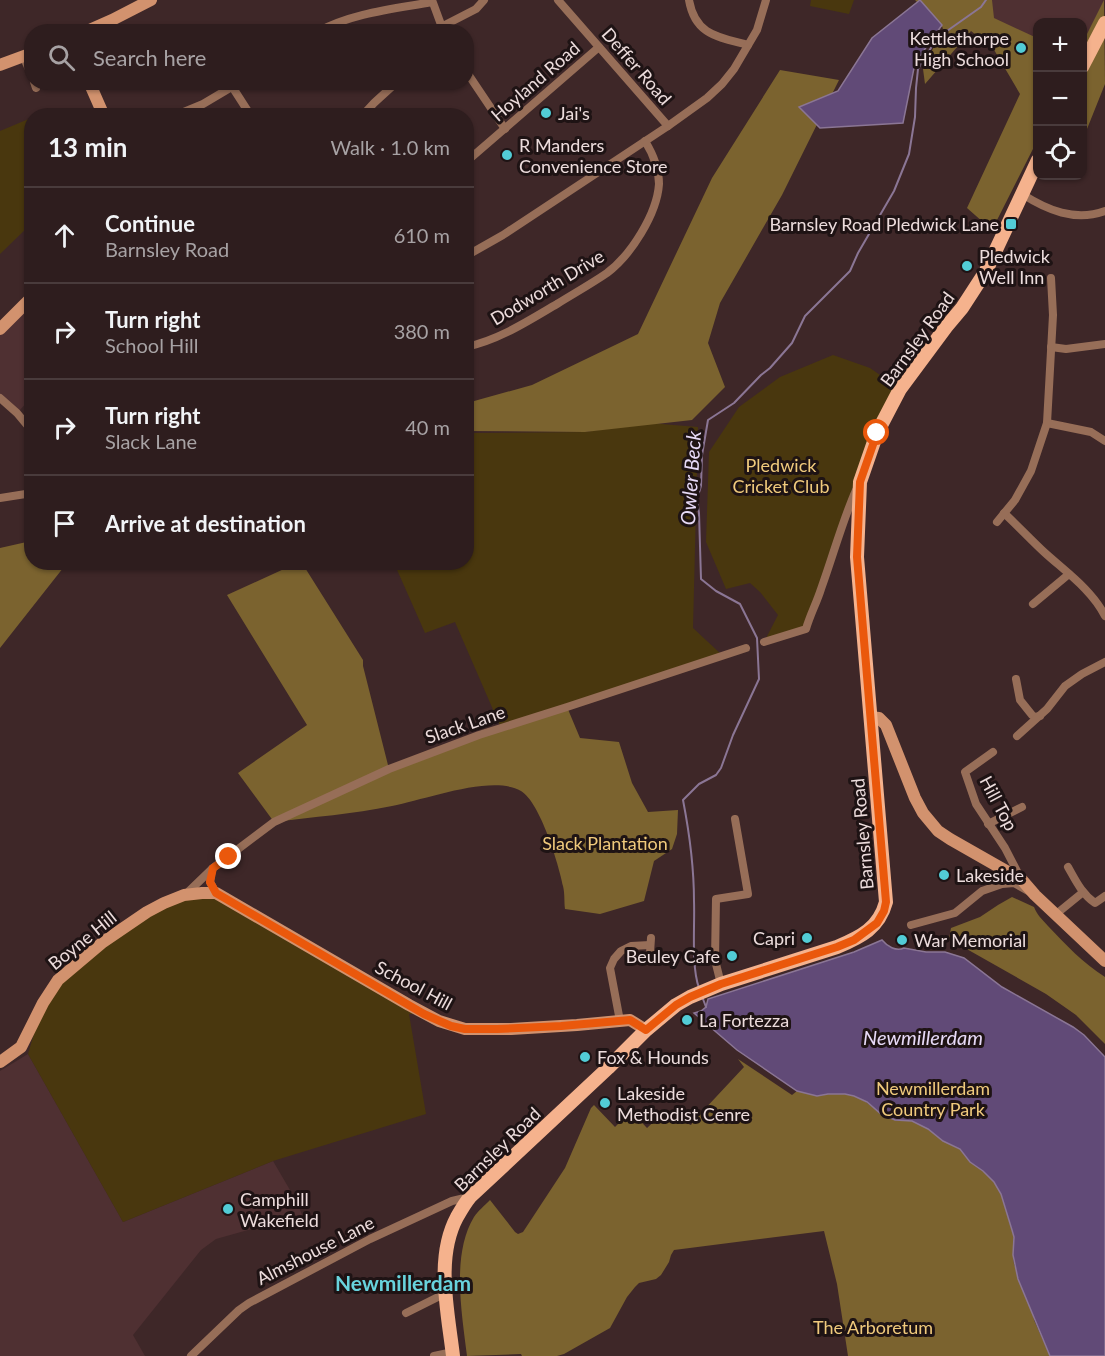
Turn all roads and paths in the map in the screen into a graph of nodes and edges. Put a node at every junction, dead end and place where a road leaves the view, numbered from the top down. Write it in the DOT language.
graph roads {
  1 [pos="151,0"];
  2 [pos="484,0"];
  3 [pos="558,0"];
  4 [pos="689,0"];
  5 [pos="766,0"];
  6 [pos="432,1"];
  7 [pos="1105,23"];
  8 [pos="103,24"];
  9 [pos="336,24"];
  10 [pos="440,24"];
  11 [pos="450,24"];
  12 [pos="748,45"];
  13 [pos="599,47"];
  14 [pos="24,56"];
  15 [pos="1087,60"];
  16 [pos="0,65"];
  17 [pos="474,83"];
  18 [pos="93,90"];
  19 [pos="228,90"];
  20 [pos="239,90"];
  21 [pos="389,90"];
  22 [pos="100,108"];
  23 [pos="193,108"];
  24 [pos="247,108"];
  25 [pos="370,108"];
  26 [pos="668,126"];
  27 [pos="505,129"];
  28 [pos="645,141"];
  29 [pos="474,155"];
  30 [pos="1033,171"];
  31 [pos="1022,194"];
  32 [pos="1105,211"];
  33 [pos="474,251"];
  34 [pos="1051,278"];
  35 [pos="24,305"];
  36 [pos="0,329"];
  37 [pos="1105,344"];
  38 [pos="474,345"];
  39 [pos="1051,347"];
  40 [pos="0,398"];
  41 [pos="9,406"];
  42 [pos="0,413"];
  43 [pos="24,421"];
  44 [pos="1047,423"];
  45 [pos="1105,441"];
  46 [pos="860,482"];
  47 [pos="24,494"];
  48 [pos="0,498"];
  49 [pos="1004,513"];
  50 [pos="997,522"];
  51 [pos="1069,574"];
  52 [pos="1041,598"];
  53 [pos="1033,604"];
  54 [pos="1048,607"];
  55 [pos="1105,616"];
  56 [pos="764,642"];
  57 [pos="746,648"];
  58 [pos="1105,662"];
  59 [pos="1082,674"];
  60 [pos="1016,679"];
  61 [pos="1087,684"];
  62 [pos="1040,716"];
  63 [pos="870,717"];
  64 [pos="1017,736"];
  65 [pos="993,752"];
  66 [pos="1022,807"];
  67 [pos="735,819"];
  68 [pos="988,824"];
  69 [pos="1068,867"];
  70 [pos="213,868"];
  71 [pos="1022,880"];
  72 [pos="216,893"];
  73 [pos="1083,893"];
  74 [pos="184,895"];
  75 [pos="1035,896"];
  76 [pos="1105,896"];
  77 [pos="1055,915"];
  78 [pos="911,925"];
  79 [pos="651,946"];
  80 [pos="1105,961"];
  81 [pos="721,984"];
  82 [pos="620,1021"];
  83 [pos="646,1030"];
  84 [pos="0,1062"];
  85 [pos="470,1197"];
  86 [pos="446,1293"];
  87 [pos="406,1312"];
  88 [pos="453,1354"];
  89 [pos="191,1356"];
  90 [pos="434,1356"];
  1 -- 8 [label="street"];
  2 -- 11 [label="street"];
  3 -- 13 [label="street, Deffer Road"];
  4 -- 12 [label="street"];
  5 -- 12 [label="street"];
  6 -- 9 [label="street"];
  6 -- 10 [label="street"];
  7 -- 15 [label="main road"];
  12 -- 26 [label="street"];
  13 -- 26 [label="street, Deffer Road"];
  13 -- 27 [label="street, Hoyland Road"];
  14 -- 16 [label="street"];
  17 -- 27 [label="street"];
  18 -- 22 [label="street"];
  19 -- 23 [label="street"];
  20 -- 24 [label="street"];
  21 -- 25 [label="street"];
  26 -- 28 [label="street"];
  27 -- 29 [label="street, Hoyland Road"];
  28 -- 33 [label="street"];
  28 -- 38 [label="street, Dodworth Drive"];
  30 -- 31 [label="main road, Barnsley Road"];
  31 -- 32 [label="street"];
  31 -- 46 [label="main road, Barnsley Road"];
  34 -- 39 [label="street"];
  35 -- 36 [label="street"];
  37 -- 39 [label="street"];
  39 -- 44 [label="street"];
  40 -- 41 [label="street"];
  41 -- 42 [label="street"];
  41 -- 43 [label="street"];
  44 -- 45 [label="street"];
  44 -- 49 [label="street"];
  46 -- 56 [label="street"];
  46 -- 63 [label="main road, Barnsley Road"];
  47 -- 48 [label="street"];
  49 -- 50 [label="street"];
  49 -- 51 [label="street"];
  51 -- 52 [label="street"];
  51 -- 55 [label="street"];
  52 -- 53 [label="street"];
  52 -- 54 [label="street"];
  57 -- 70 [label="street, Slack Lane"];
  58 -- 59 [label="street"];
  59 -- 61 [label="street"];
  59 -- 62 [label="street"];
  60 -- 62 [label="street"];
  62 -- 64 [label="street"];
  63 -- 71 [label="street"];
  63 -- 81 [label="main road, Barnsley Road"];
  65 -- 68 [label="street, Hill Top"];
  66 -- 68 [label="street"];
  67 -- 81 [label="street"];
  68 -- 71 [label="street, Hill Top"];
  69 -- 73 [label="street"];
  70 -- 72 [label="street"];
  70 -- 74 [label="street, Slack Lane"];
  71 -- 75 [label="street"];
  72 -- 74 [label="street"];
  72 -- 82 [label="street, School Hill"];
  73 -- 76 [label="street"];
  73 -- 77 [label="street"];
  74 -- 84 [label="street, Boyne Hill"];
  75 -- 77 [label="street"];
  75 -- 78 [label="street"];
  77 -- 80 [label="street"];
  79 -- 82 [label="street"];
  81 -- 83 [label="main road, Barnsley Road"];
  82 -- 83 [label="street, School Hill"];
  83 -- 85 [label="main road, Barnsley Road"];
  85 -- 86 [label="main road, Barnsley Road"];
  85 -- 89 [label="street, Almshouse Lane"];
  86 -- 87 [label="street"];
  86 -- 88 [label="main road, Barnsley Road"];
  88 -- 90 [label="street"];
}
